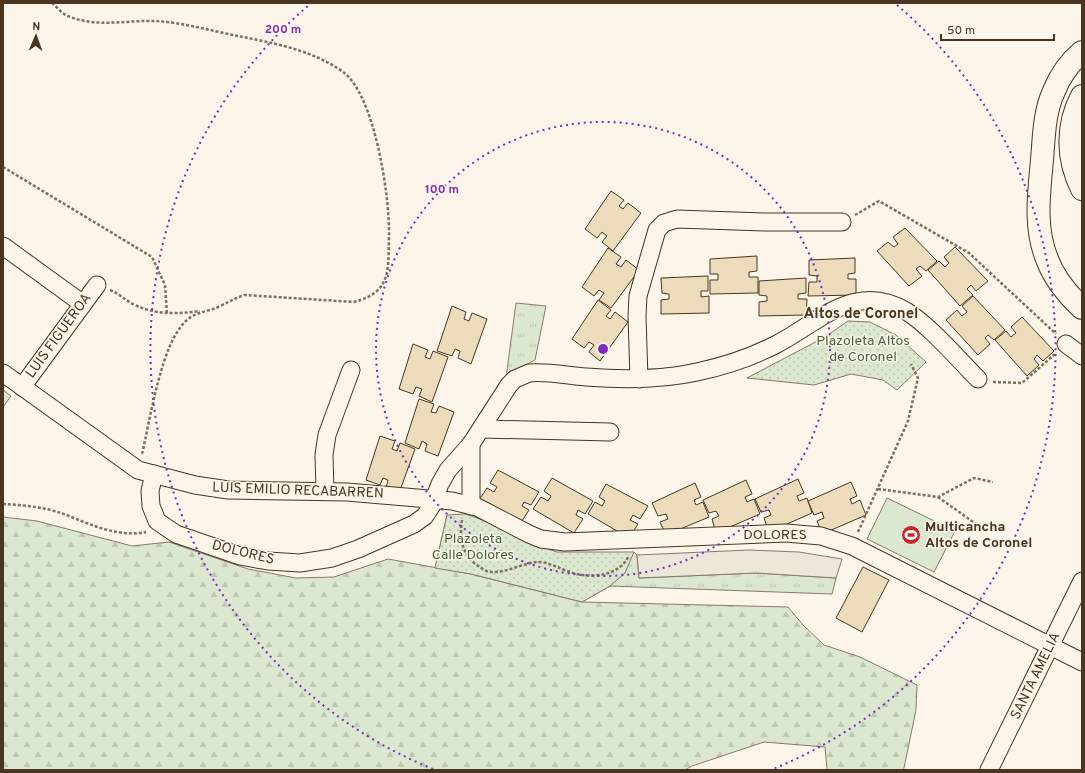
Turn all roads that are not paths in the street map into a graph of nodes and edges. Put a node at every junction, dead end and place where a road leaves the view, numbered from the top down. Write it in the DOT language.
graph roads {
  1 [pos="1082,52"];
  2 [pos="1082,96"];
  3 [pos="1082,189"];
  4 [pos="842,222"];
  5 [pos="3,246"];
  6 [pos="97,285"];
  7 [pos="83,304"];
  8 [pos="1082,308"];
  9 [pos="1066,344"];
  10 [pos="1082,356"];
  11 [pos="351,370"];
  12 [pos="3,373"];
  13 [pos="639,379"];
  14 [pos="978,379"];
  15 [pos="22,387"];
  16 [pos="482,429"];
  17 [pos="610,432"];
  18 [pos="471,444"];
  19 [pos="146,472"];
  20 [pos="325,491"];
  21 [pos="434,498"];
  22 [pos="468,504"];
  23 [pos="1082,581"];
  24 [pos="1050,646"];
  25 [pos="1082,662"];
  26 [pos="989,770"];
  1 -- 8 [label="main road"];
  2 -- 3 [label="main road"];
  4 -- 13 [label="street"];
  5 -- 7 [label="street"];
  6 -- 7 [label="street, LUIS FIGUEROA"];
  7 -- 15 [label="street, LUIS FIGUEROA"];
  9 -- 10 [label="street"];
  11 -- 20 [label="street"];
  12 -- 15 [label="street, LUIS EMILIO RECABARREN"];
  13 -- 14 [label="street, DOLORES"];
  13 -- 16 [label="street, DOLORES"];
  15 -- 19 [label="street, LUIS EMILIO RECABARREN"];
  16 -- 17 [label="street"];
  16 -- 18 [label="street, DOLORES"];
  18 -- 21 [label="street, DOLORES"];
  18 -- 22 [label="street"];
  19 -- 20 [label="street, LUIS EMILIO RECABARREN"];
  19 -- 21 [label="street, DOLORES"];
  20 -- 21 [label="street, LUIS EMILIO RECABARREN"];
  21 -- 22 [label="street, DOLORES"];
  22 -- 24 [label="street, DOLORES"];
  23 -- 24 [label="street, SANTA AMELIA"];
  24 -- 25 [label="street, DOLORES"];
  24 -- 26 [label="street, SANTA AMELIA"];
}
